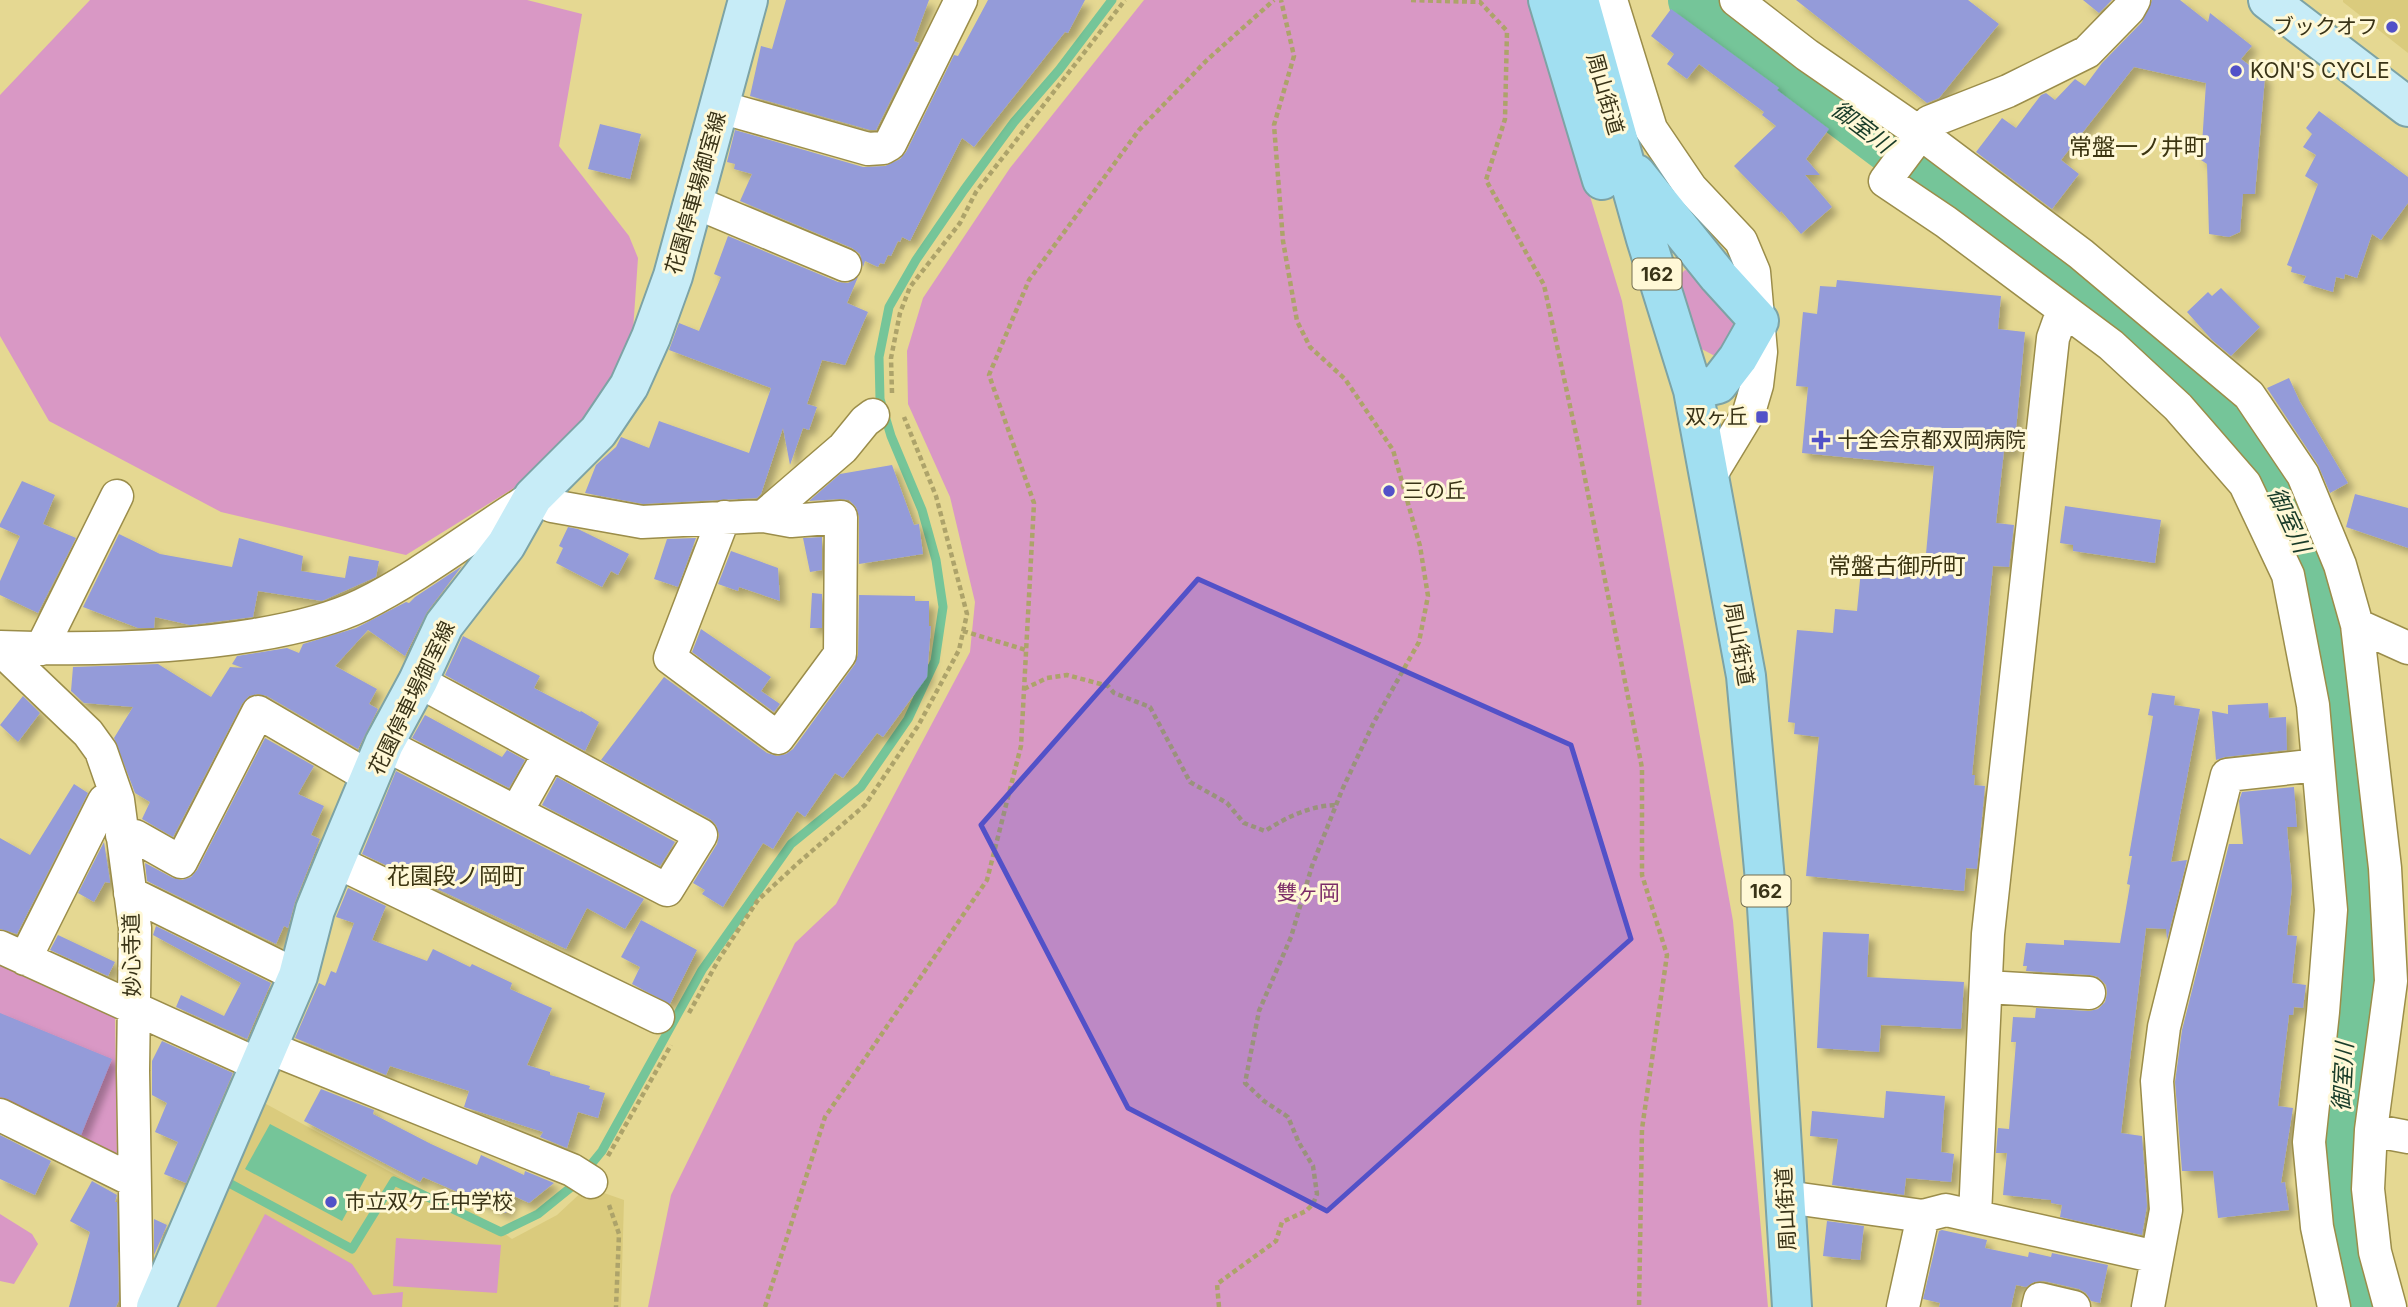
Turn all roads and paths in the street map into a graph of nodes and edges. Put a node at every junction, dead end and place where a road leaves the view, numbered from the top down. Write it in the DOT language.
graph roads {
  1 [pos="748,0"];
  2 [pos="961,0"];
  3 [pos="1125,0"];
  4 [pos="1274,0"];
  5 [pos="1281,0"];
  6 [pos="1411,0"];
  7 [pos="1548,0"];
  8 [pos="1579,0"];
  9 [pos="1611,0"];
  10 [pos="1735,0"];
  11 [pos="2134,0"];
  12 [pos="2268,0"];
  13 [pos="1444,1"];
  14 [pos="720,107"];
  15 [pos="2408,107"];
  16 [pos="1916,138"];
  17 [pos="1623,159"];
  18 [pos="692,201"];
  19 [pos="845,265"];
  20 [pos="2063,310"];
  21 [pos="1759,321"];
  22 [pos="1693,390"];
  23 [pos="890,408"];
  24 [pos="1709,478"];
  25 [pos="117,496"];
  26 [pos="533,496"];
  27 [pos="764,516"];
  28 [pos="724,517"];
  29 [pos="2357,625"];
  30 [pos="963,631"];
  31 [pos="0,648"];
  32 [pos="2408,648"];
  33 [pos="41,649"];
  34 [pos="1026,650"];
  35 [pos="418,681"];
  36 [pos="1024,689"];
  37 [pos="549,754"];
  38 [pos="378,761"];
  39 [pos="2318,765"];
  40 [pos="118,800"];
  41 [pos="1336,805"];
  42 [pos="517,811"];
  43 [pos="122,835"];
  44 [pos="335,861"];
  45 [pos="2396,871"];
  46 [pos="130,893"];
  47 [pos="13,953"];
  48 [pos="298,976"];
  49 [pos="1986,987"];
  50 [pos="2090,993"];
  51 [pos="133,1006"];
  52 [pos="672,1026"];
  53 [pos="263,1056"];
  54 [pos="0,1115"];
  55 [pos="2371,1130"];
  56 [pos="2408,1137"];
  57 [pos="584,1177"];
  58 [pos="134,1181"];
  59 [pos="1786,1197"];
  60 [pos="1975,1215"];
  61 [pos="1923,1216"];
  62 [pos="2157,1257"];
  63 [pos="137,1307"];
  64 [pos="156,1307"];
  65 [pos="616,1307"];
  66 [pos="765,1307"];
  67 [pos="1219,1307"];
  68 [pos="1639,1307"];
  69 [pos="1792,1307"];
  70 [pos="1903,1307"];
  71 [pos="2038,1307"];
  72 [pos="2074,1307"];
  73 [pos="2148,1307"];
  74 [pos="2334,1307"];
  75 [pos="2389,1307"];
  1 -- 14 [label="main road, 花園停車場御室線"];
  2 -- 14 [label="street"];
  3 -- 23 [label="path"];
  4 -- 34 [label="path"];
  5 -- 41 [label="path"];
  6 -- 13 [label="path"];
  7 -- 22 [label="highway"];
  8 -- 17 [label="highway, 周山街道 / 162"];
  9 -- 21 [label="street"];
  10 -- 16 [label="street"];
  11 -- 16 [label="street"];
  12 -- 15 [label="main road"];
  13 -- 68 [label="path"];
  14 -- 18 [label="main road, 花園停車場御室線"];
  16 -- 20 [label="street"];
  16 -- 29 [label="street"];
  17 -- 21 [label="highway"];
  17 -- 22 [label="highway, 周山街道 / 162"];
  18 -- 19 [label="street"];
  18 -- 26 [label="main road, 花園停車場御室線"];
  20 -- 39 [label="street"];
  20 -- 49 [label="street"];
  21 -- 22 [label="highway"];
  21 -- 24 [label="street"];
  22 -- 24 [label="highway, 周山街道 / 162"];
  23 -- 27 [label="street"];
  23 -- 30 [label="path"];
  24 -- 59 [label="highway, 周山街道 / 162"];
  25 -- 33 [label="street"];
  26 -- 28 [label="street"];
  26 -- 33 [label="street"];
  26 -- 35 [label="main road, 花園停車場御室線"];
  27 -- 28 [label="street"];
  27 -- 28 [label="street"];
  29 -- 32 [label="street"];
  29 -- 45 [label="street"];
  30 -- 34 [label="path"];
  30 -- 52 [label="path"];
  31 -- 33 [label="street"];
  31 -- 40 [label="street, 妙心寺道"];
  34 -- 36 [label="path"];
  35 -- 37 [label="street"];
  35 -- 38 [label="main road, 花園停車場御室線"];
  36 -- 41 [label="path"];
  36 -- 66 [label="path"];
  37 -- 42 [label="street"];
  37 -- 42 [label="street"];
  38 -- 42 [label="street"];
  38 -- 43 [label="street"];
  38 -- 44 [label="main road, 花園停車場御室線"];
  39 -- 62 [label="street"];
  39 -- 74 [label="street"];
  40 -- 43 [label="street, 妙心寺道"];
  40 -- 47 [label="street"];
  41 -- 67 [label="path"];
  43 -- 46 [label="street, 妙心寺道"];
  44 -- 48 [label="main road, 花園停車場御室線"];
  44 -- 52 [label="street"];
  45 -- 55 [label="street"];
  46 -- 48 [label="street"];
  46 -- 51 [label="street, 妙心寺道"];
  47 -- 51 [label="street"];
  48 -- 53 [label="main road, 花園停車場御室線"];
  49 -- 50 [label="street"];
  49 -- 60 [label="street"];
  51 -- 53 [label="street"];
  51 -- 58 [label="street, 妙心寺道"];
  52 -- 57 [label="path"];
  53 -- 57 [label="street"];
  53 -- 64 [label="main road, 花園停車場御室線"];
  54 -- 58 [label="street"];
  55 -- 56 [label="street"];
  55 -- 75 [label="street"];
  57 -- 65 [label="path"];
  58 -- 63 [label="street, 妙心寺道"];
  59 -- 61 [label="street"];
  59 -- 69 [label="highway, 周山街道 / 162"];
  60 -- 61 [label="street"];
  60 -- 62 [label="street"];
  61 -- 70 [label="street"];
  62 -- 73 [label="street"];
  71 -- 72 [label="street"];
}
